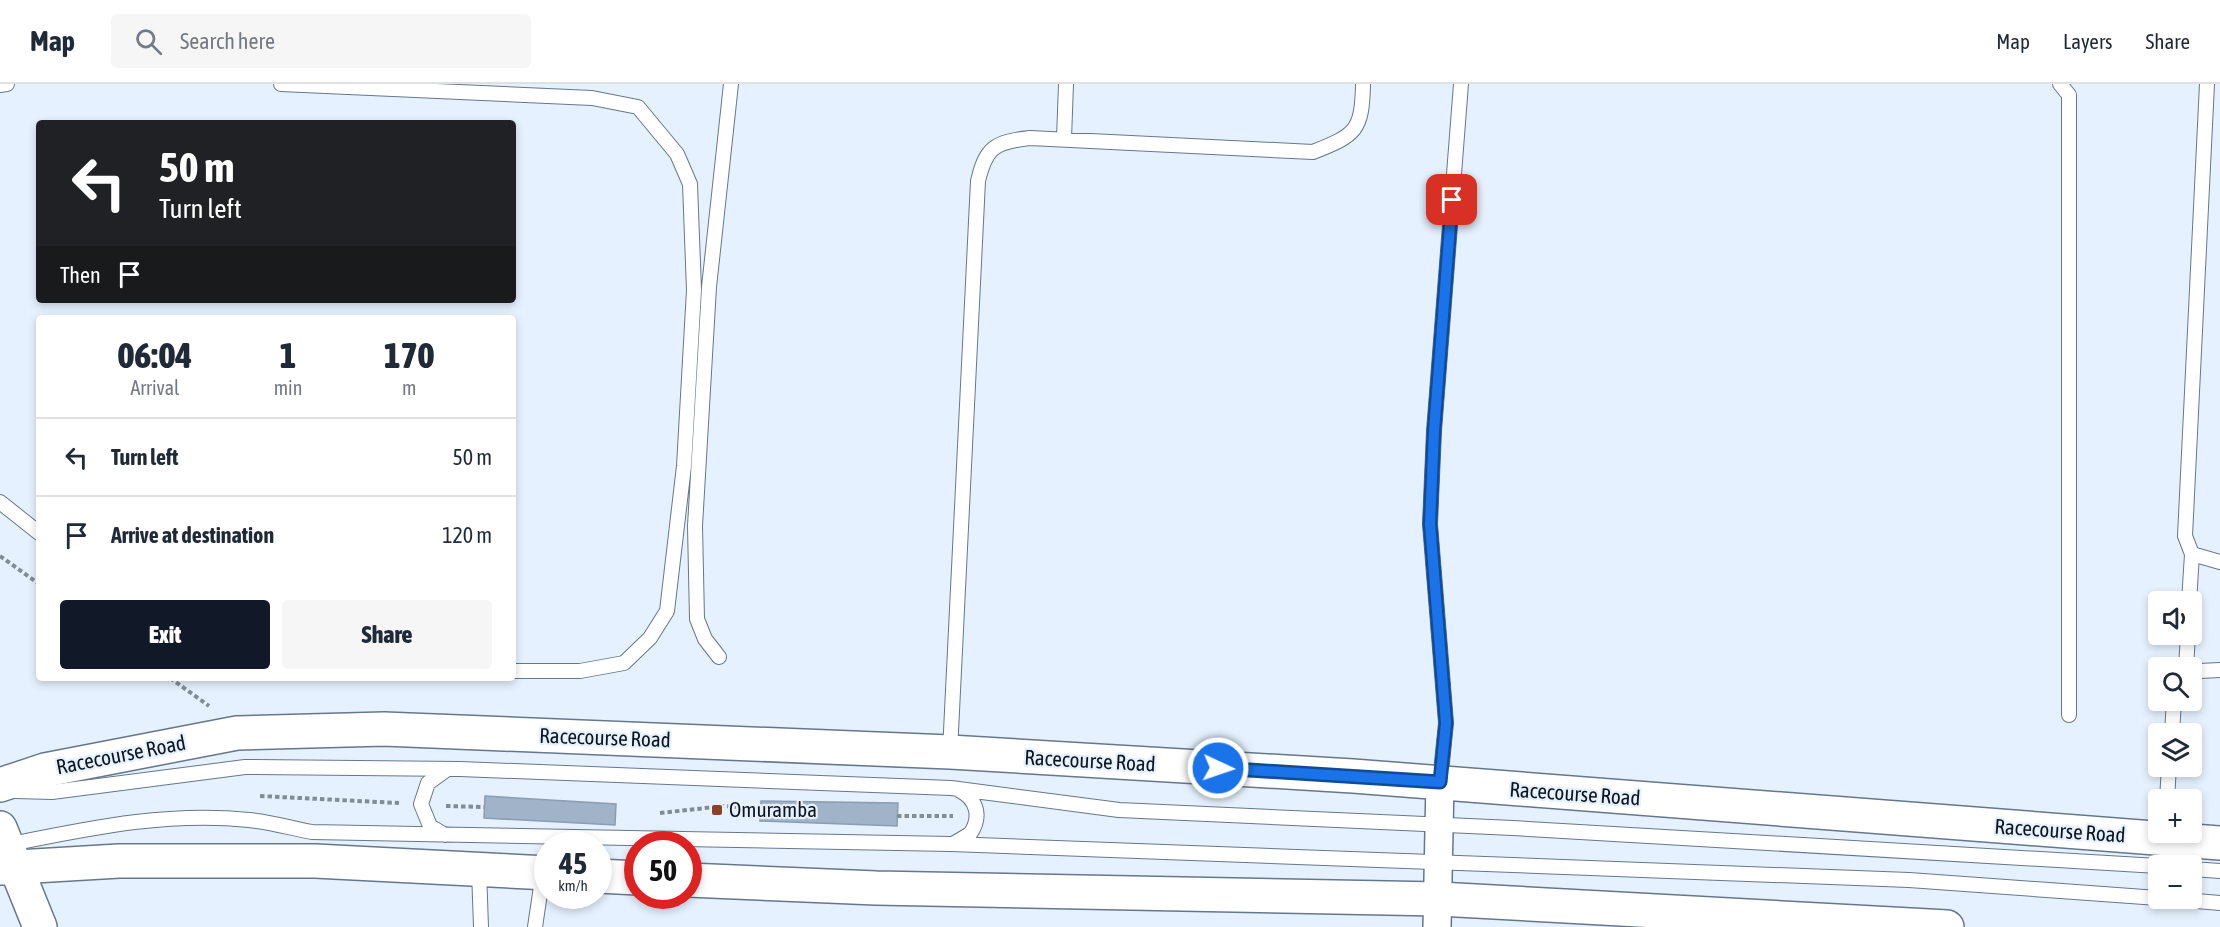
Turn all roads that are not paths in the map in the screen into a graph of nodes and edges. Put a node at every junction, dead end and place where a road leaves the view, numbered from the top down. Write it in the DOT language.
graph roads {
  1 [pos="7,84"];
  2 [pos="281,84"];
  3 [pos="731,84"];
  4 [pos="1066,84"];
  5 [pos="1363,84"];
  6 [pos="1461,84"];
  7 [pos="2060,84"];
  8 [pos="2207,84"];
  9 [pos="0,85"];
  10 [pos="1064,140"];
  11 [pos="0,502"];
  12 [pos="36,531"];
  13 [pos="2192,554"];
  14 [pos="2220,562"];
  15 [pos="2190,591"];
  16 [pos="719,657"];
  17 [pos="2220,670"];
  18 [pos="516,671"];
  19 [pos="2202,671"];
  20 [pos="2069,715"];
  21 [pos="950,752"];
  22 [pos="460,769"];
  23 [pos="1440,782"];
  24 [pos="0,785"];
  25 [pos="951,788"];
  26 [pos="0,790"];
  27 [pos="1440,824"];
  28 [pos="458,836"];
  29 [pos="2220,843"];
  30 [pos="951,844"];
  31 [pos="2162,846"];
  32 [pos="5,852"];
  33 [pos="1439,862"];
  34 [pos="479,870"];
  35 [pos="2202,870"];
  36 [pos="2220,871"];
  37 [pos="534,872"];
  38 [pos="702,881"];
  39 [pos="2148,897"];
  40 [pos="2202,902"];
  41 [pos="2220,903"];
  42 [pos="538,909"];
  43 [pos="1438,913"];
  44 [pos="40,927"];
  45 [pos="481,927"];
  46 [pos="535,927"];
  47 [pos="1947,927"];
  1 -- 9 [label="lane"];
  2 -- 18 [label="lane"];
  3 -- 16 [label="lane"];
  4 -- 10 [label="lane"];
  5 -- 10 [label="lane"];
  6 -- 23 [label="lane"];
  7 -- 20 [label="lane"];
  8 -- 13 [label="lane"];
  10 -- 21 [label="lane"];
  11 -- 12 [label="lane"];
  13 -- 14 [label="lane"];
  13 -- 15 [label="lane"];
  17 -- 19 [label="lane"];
  21 -- 23 [label="main road, Racecourse Road"];
  21 -- 24 [label="main road, Racecourse Road"];
  22 -- 25 [label="lane"];
  22 -- 26 [label="lane"];
  22 -- 28 [label="lane"];
  23 -- 27 [label="street"];
  23 -- 31 [label="main road, Racecourse Road"];
  25 -- 27 [label="lane"];
  25 -- 30 [label="lane"];
  27 -- 31 [label="lane"];
  27 -- 33 [label="street"];
  28 -- 30 [label="lane"];
  28 -- 32 [label="lane"];
  29 -- 31 [label="main road, Racecourse Road"];
  30 -- 33 [label="lane"];
  32 -- 34 [label="main road"];
  32 -- 44 [label="main road"];
  33 -- 39 [label="lane"];
  33 -- 43 [label="street"];
  34 -- 37 [label="main road"];
  34 -- 45 [label="lane"];
  35 -- 36 [label="lane"];
  38 -- 43 [label="main road"];
  40 -- 41 [label="lane"];
  42 -- 46 [label="lane"];
  43 -- 47 [label="main road"];
}
